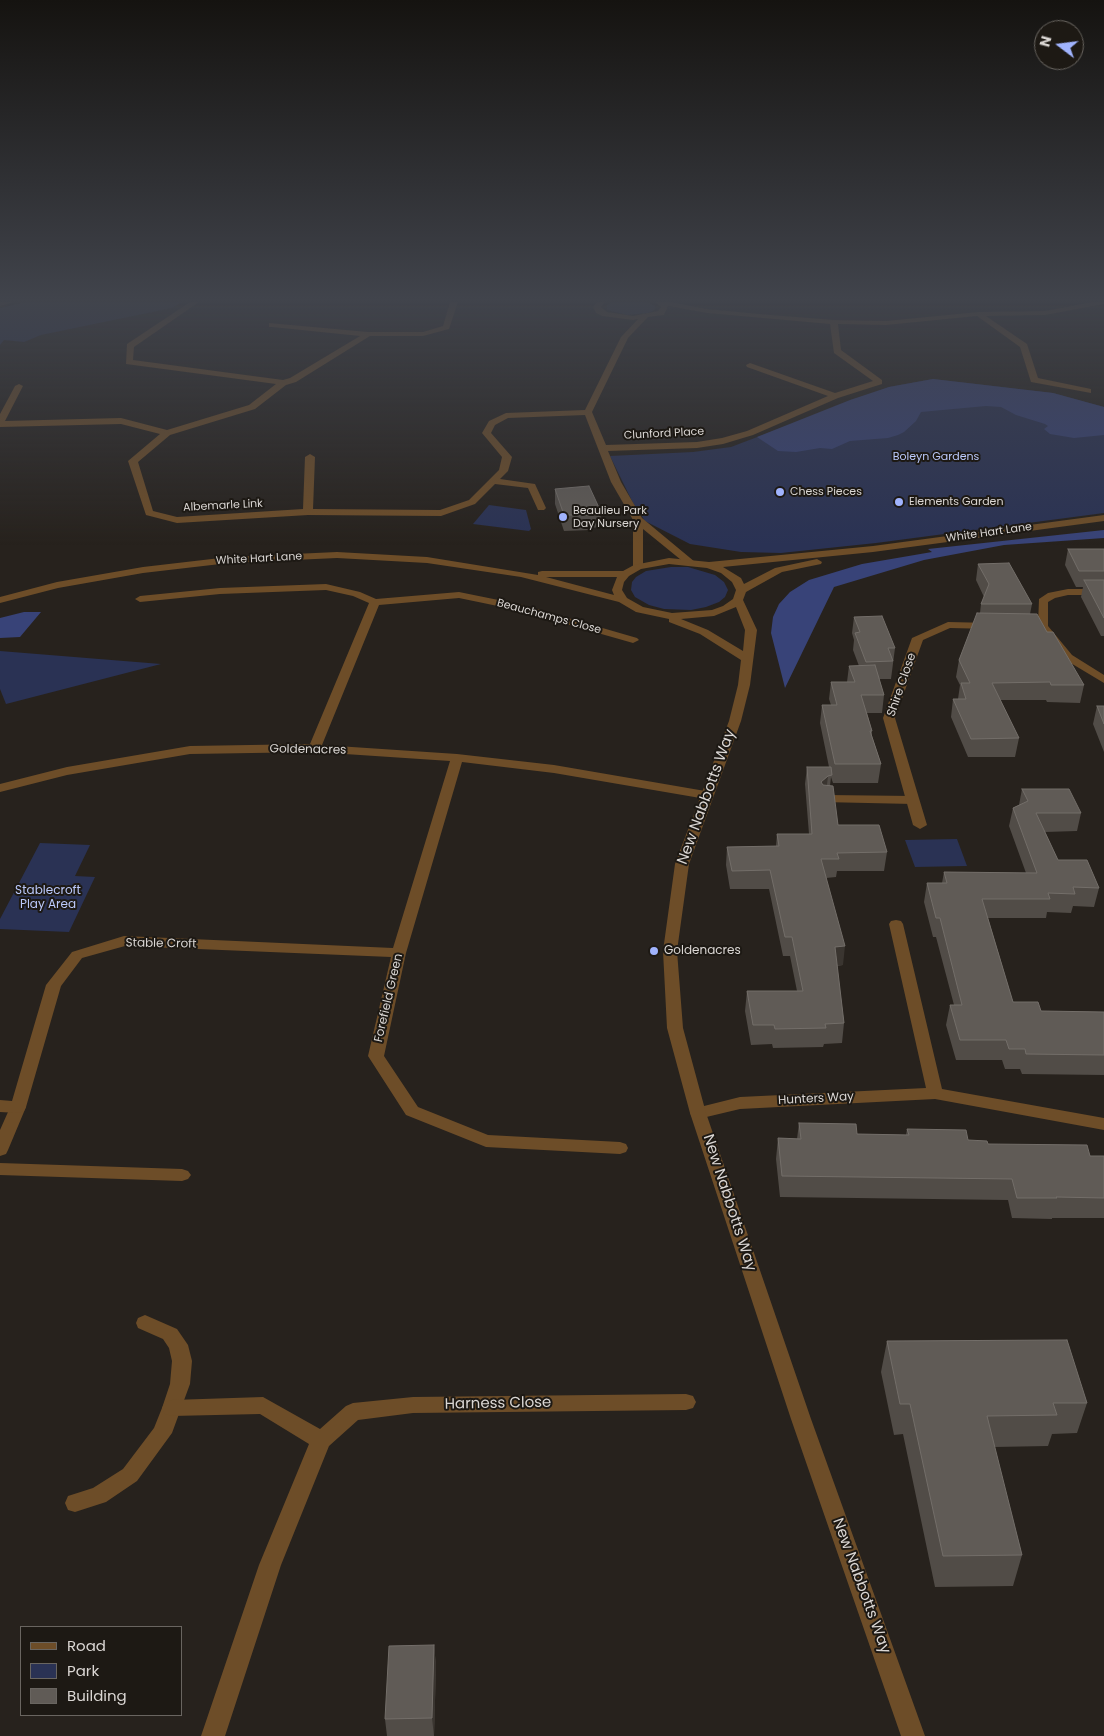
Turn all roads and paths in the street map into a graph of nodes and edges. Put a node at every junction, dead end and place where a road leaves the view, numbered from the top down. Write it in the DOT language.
graph roads {
  1 [pos="276,383"];
  2 [pos="599,383"];
  3 [pos="800,383"];
  4 [pos="875,383"];
  5 [pos="1049,383"];
  6 [pos="283,384"];
  7 [pos="19,386"];
  8 [pos="1088,391"];
  9 [pos="836,396"];
  10 [pos="588,412"];
  11 [pos="0,423"];
  12 [pos="167,433"];
  13 [pos="604,448"];
  14 [pos="310,457"];
  15 [pos="494,480"];
  16 [pos="541,508"];
  17 [pos="308,512"];
  18 [pos="1104,518"];
  19 [pos="638,520"];
  20 [pos="874,548"];
  21 [pos="690,562"];
  22 [pos="709,565"];
  23 [pos="638,567"];
  24 [pos="521,574"];
  25 [pos="625,574"];
  26 [pos="1104,592"];
  27 [pos="740,595"];
  28 [pos="140,599"];
  29 [pos="0,600"];
  30 [pos="623,600"];
  31 [pos="375,602"];
  32 [pos="660,615"];
  33 [pos="1005,626"];
  34 [pos="633,640"];
  35 [pos="747,659"];
  36 [pos="1104,680"];
  37 [pos="315,748"];
  38 [pos="457,758"];
  39 [pos="0,788"];
  40 [pos="706,795"];
  41 [pos="827,799"];
  42 [pos="913,800"];
  43 [pos="920,825"];
  44 [pos="896,924"];
  45 [pos="399,953"];
  46 [pos="935,1093"];
  47 [pos="0,1106"];
  48 [pos="18,1107"];
  49 [pos="698,1112"];
  50 [pos="1104,1124"];
  51 [pos="620,1148"];
  52 [pos="0,1150"];
  53 [pos="0,1169"];
  54 [pos="182,1175"];
  55 [pos="145,1323"];
  56 [pos="686,1402"];
  57 [pos="172,1408"];
  58 [pos="321,1440"];
  59 [pos="75,1503"];
  60 [pos="213,1736"];
  61 [pos="913,1736"];
  1 -- 6 [label="street"];
  2 -- 10 [label="street"];
  3 -- 9 [label="street"];
  4 -- 9 [label="street, Clunford Place"];
  5 -- 8 [label="street"];
  6 -- 12 [label="street, Albemarle Link"];
  7 -- 11 [label="street"];
  9 -- 13 [label="street, Clunford Place"];
  10 -- 13 [label="street"];
  10 -- 15 [label="street, Albemarle Link"];
  11 -- 12 [label="street"];
  12 -- 17 [label="street, Albemarle Link"];
  13 -- 19 [label="street"];
  14 -- 17 [label="street"];
  15 -- 16 [label="street"];
  15 -- 17 [label="street, Albemarle Link"];
  18 -- 20 [label="street, White Hart Lane"];
  19 -- 21 [label="street"];
  19 -- 23 [label="street"];
  20 -- 22 [label="street, White Hart Lane"];
  20 -- 27 [label="street, White Hart Lane"];
  21 -- 22 [label="street"];
  21 -- 23 [label="street"];
  22 -- 27 [label="street, New Nabbotts Way"];
  23 -- 25 [label="street"];
  24 -- 25 [label="street, White Hart Lane"];
  24 -- 29 [label="street, White Hart Lane"];
  24 -- 30 [label="street, White Hart Lane"];
  25 -- 30 [label="street"];
  26 -- 36 [label="street"];
  27 -- 32 [label="street"];
  27 -- 35 [label="street, New Nabbotts Way"];
  28 -- 31 [label="street, Beauchamps Close"];
  30 -- 32 [label="street"];
  31 -- 34 [label="street, Beauchamps Close"];
  31 -- 37 [label="street"];
  32 -- 35 [label="street"];
  33 -- 42 [label="street, Shire Close"];
  35 -- 40 [label="street, New Nabbotts Way"];
  37 -- 38 [label="street, Goldenacres"];
  37 -- 39 [label="street, Goldenacres"];
  38 -- 40 [label="street, Goldenacres"];
  38 -- 45 [label="street, Forefield Green"];
  40 -- 49 [label="street, New Nabbotts Way"];
  41 -- 42 [label="street"];
  42 -- 43 [label="street, Shire Close"];
  44 -- 46 [label="street"];
  45 -- 48 [label="street, Stable Croft"];
  45 -- 51 [label="street, Forefield Green"];
  46 -- 49 [label="street, Hunters Way"];
  46 -- 50 [label="street, Hunters Way"];
  47 -- 48 [label="street"];
  48 -- 52 [label="street, Stable Croft"];
  49 -- 61 [label="street, New Nabbotts Way"];
  53 -- 54 [label="street"];
  55 -- 57 [label="street"];
  56 -- 58 [label="street, Harness Close"];
  57 -- 58 [label="street"];
  57 -- 59 [label="street"];
  58 -- 60 [label="street, Harness Close"];
}
